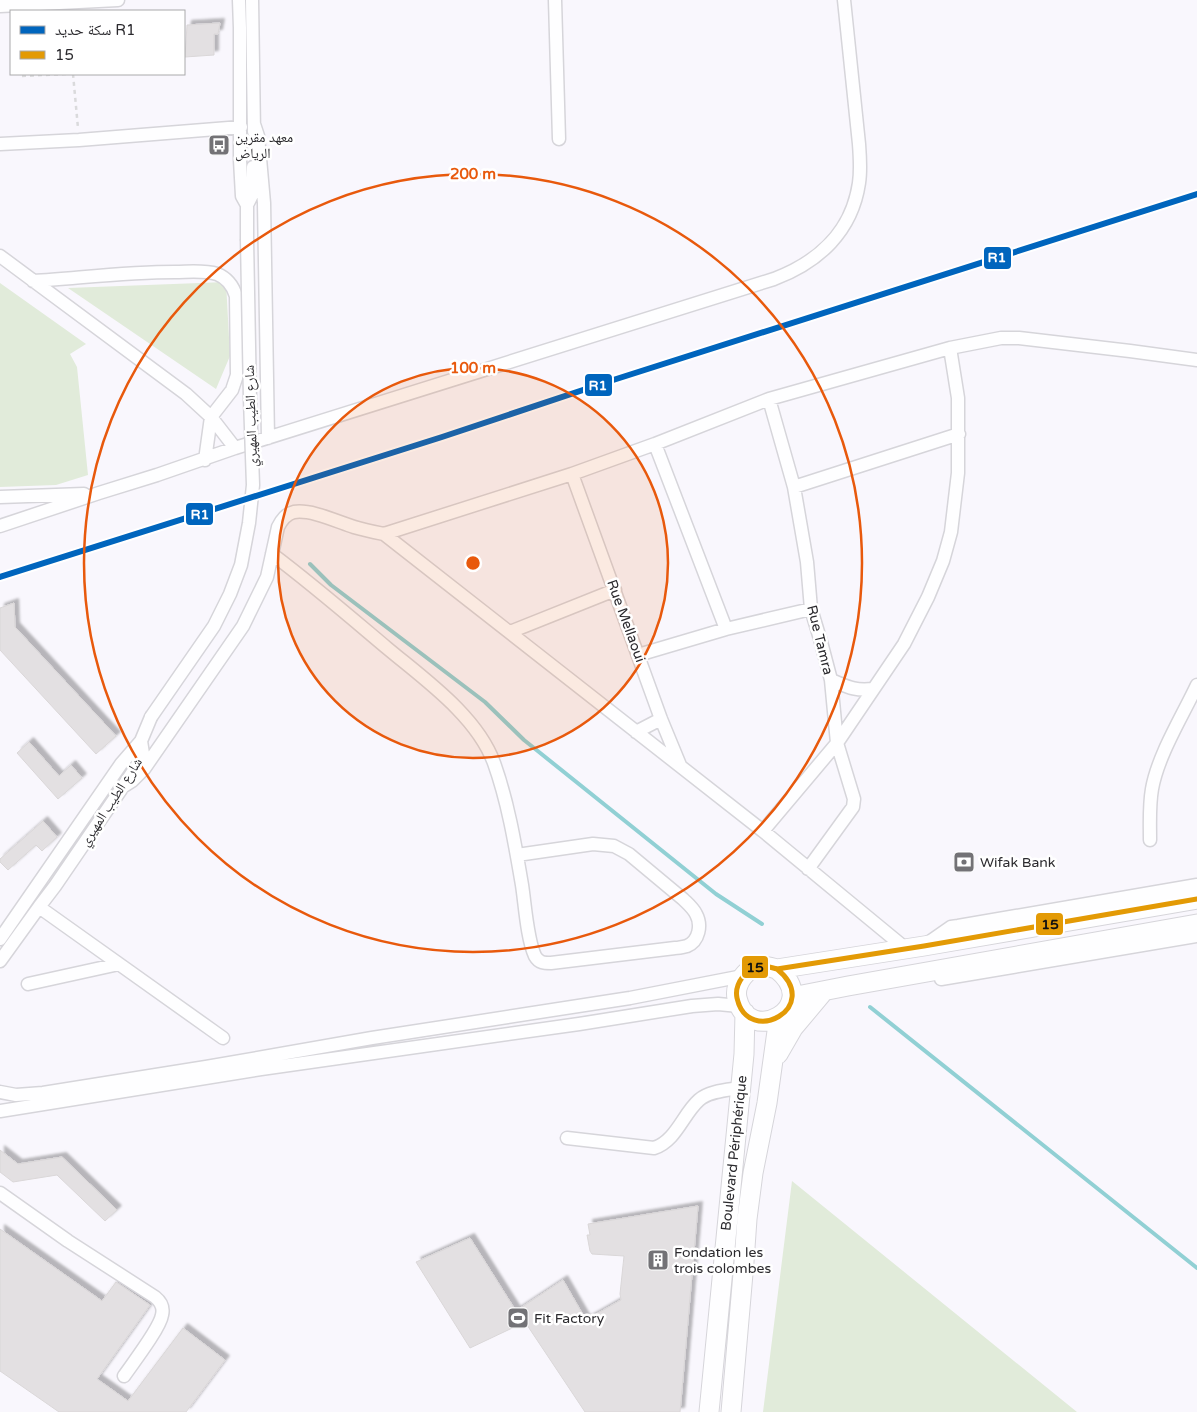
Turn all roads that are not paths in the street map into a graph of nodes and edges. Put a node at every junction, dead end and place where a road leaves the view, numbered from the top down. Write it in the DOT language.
graph roads {
  1 [pos="118,0"];
  2 [pos="239,0"];
  3 [pos="252,0"];
  4 [pos="555,0"];
  5 [pos="844,0"];
  6 [pos="0,6"];
  7 [pos="254,124"];
  8 [pos="241,127"];
  9 [pos="559,139"];
  10 [pos="0,144"];
  11 [pos="246,205"];
  12 [pos="0,256"];
  13 [pos="33,281"];
  14 [pos="950,348"];
  15 [pos="1197,360"];
  16 [pos="769,399"];
  17 [pos="211,417"];
  18 [pos="959,434"];
  19 [pos="268,438"];
  20 [pos="655,444"];
  21 [pos="235,448"];
  22 [pos="205,460"];
  23 [pos="572,474"];
  24 [pos="794,487"];
  25 [pos="99,493"];
  26 [pos="0,497"];
  27 [pos="0,526"];
  28 [pos="384,534"];
  29 [pos="272,554"];
  30 [pos="615,590"];
  31 [pos="811,609"];
  32 [pos="726,629"];
  33 [pos="510,632"];
  34 [pos="638,655"];
  35 [pos="831,680"];
  36 [pos="1197,687"];
  37 [pos="874,689"];
  38 [pos="661,719"];
  39 [pos="636,732"];
  40 [pos="141,741"];
  41 [pos="837,743"];
  42 [pos="681,767"];
  43 [pos="121,788"];
  44 [pos="762,831"];
  45 [pos="1150,840"];
  46 [pos="517,855"];
  47 [pos="808,869"];
  48 [pos="1197,885"];
  49 [pos="1197,899"];
  50 [pos="38,907"];
  51 [pos="1197,924"];
  52 [pos="1197,936"];
  53 [pos="0,939"];
  54 [pos="924,946"];
  55 [pos="905,948"];
  56 [pos="0,961"];
  57 [pos="119,964"];
  58 [pos="777,969"];
  59 [pos="743,976"];
  60 [pos="28,984"];
  61 [pos="848,986"];
  62 [pos="824,991"];
  63 [pos="792,997"];
  64 [pos="742,1010"];
  65 [pos="780,1017"];
  66 [pos="223,1038"];
  67 [pos="773,1064"];
  68 [pos="740,1088"];
  69 [pos="0,1092"];
  70 [pos="0,1111"];
  71 [pos="567,1138"];
  72 [pos="0,1192"];
  73 [pos="124,1376"];
  74 [pos="709,1412"];
  75 [pos="731,1412"];
  1 -- 6 [label="street"];
  2 -- 8 [label="street"];
  3 -- 7 [label="street"];
  4 -- 9 [label="street"];
  5 -- 19 [label="street"];
  7 -- 11 [label="street"];
  7 -- 19 [label="street"];
  8 -- 10 [label="street"];
  8 -- 11 [label="street"];
  11 -- 40 [label="street, شارع الطيب المهيري, bridge"];
  12 -- 13 [label="street"];
  13 -- 17 [label="street"];
  13 -- 17 [label="street"];
  14 -- 15 [label="street"];
  14 -- 16 [label="street"];
  14 -- 18 [label="street"];
  16 -- 20 [label="street"];
  16 -- 24 [label="street, Rue Tamra"];
  17 -- 21 [label="street"];
  17 -- 22 [label="street"];
  18 -- 24 [label="street"];
  18 -- 37 [label="street"];
  19 -- 21 [label="street"];
  20 -- 23 [label="street"];
  20 -- 32 [label="street"];
  21 -- 22 [label="street"];
  22 -- 25 [label="street"];
  23 -- 28 [label="street"];
  23 -- 30 [label="street, Rue Mellaoui"];
  24 -- 31 [label="street, Rue Tamra"];
  25 -- 26 [label="street"];
  25 -- 27 [label="street"];
  28 -- 29 [label="street"];
  28 -- 33 [label="street"];
  29 -- 43 [label="street"];
  29 -- 46 [label="street"];
  30 -- 33 [label="street"];
  30 -- 34 [label="street, Rue Mellaoui"];
  31 -- 32 [label="street"];
  31 -- 35 [label="street, Rue Tamra"];
  32 -- 34 [label="street"];
  33 -- 39 [label="street"];
  34 -- 38 [label="street, Rue Mellaoui"];
  35 -- 37 [label="street"];
  35 -- 41 [label="street, Rue Tamra"];
  36 -- 45 [label="street"];
  37 -- 41 [label="street"];
  38 -- 39 [label="street"];
  38 -- 42 [label="street, Rue Mellaoui"];
  39 -- 42 [label="street"];
  40 -- 43 [label="street, شارع الطيب المهيري"];
  40 -- 53 [label="street, شارع الطيب المهيري"];
  41 -- 44 [label="street"];
  41 -- 47 [label="street, Rue Tamra"];
  42 -- 44 [label="street"];
  43 -- 50 [label="street, شارع الطيب المهيري"];
  44 -- 47 [label="street"];
  46 -- 46 [label="street"];
  47 -- 55 [label="street"];
  48 -- 54 [label="street"];
  49 -- 54 [label="highway"];
  50 -- 56 [label="street, شارع الطيب المهيري"];
  50 -- 57 [label="street"];
  51 -- 61 [label="highway"];
  52 -- 61 [label="street"];
  54 -- 55 [label="highway"];
  55 -- 58 [label="highway"];
  57 -- 60 [label="street"];
  57 -- 66 [label="street"];
  58 -- 59 [label="highway"];
  58 -- 63 [label="highway"];
  59 -- 64 [label="highway"];
  59 -- 69 [label="street"];
  61 -- 62 [label="highway"];
  62 -- 63 [label="highway"];
  62 -- 67 [label="highway"];
  63 -- 65 [label="highway"];
  64 -- 65 [label="highway"];
  64 -- 68 [label="highway, Boulevard Périphérique"];
  64 -- 70 [label="street"];
  65 -- 67 [label="highway, Boulevard Périphérique"];
  67 -- 75 [label="highway, Boulevard Périphérique"];
  68 -- 71 [label="street"];
  68 -- 74 [label="highway, Boulevard Périphérique"];
  72 -- 73 [label="street"];
}
